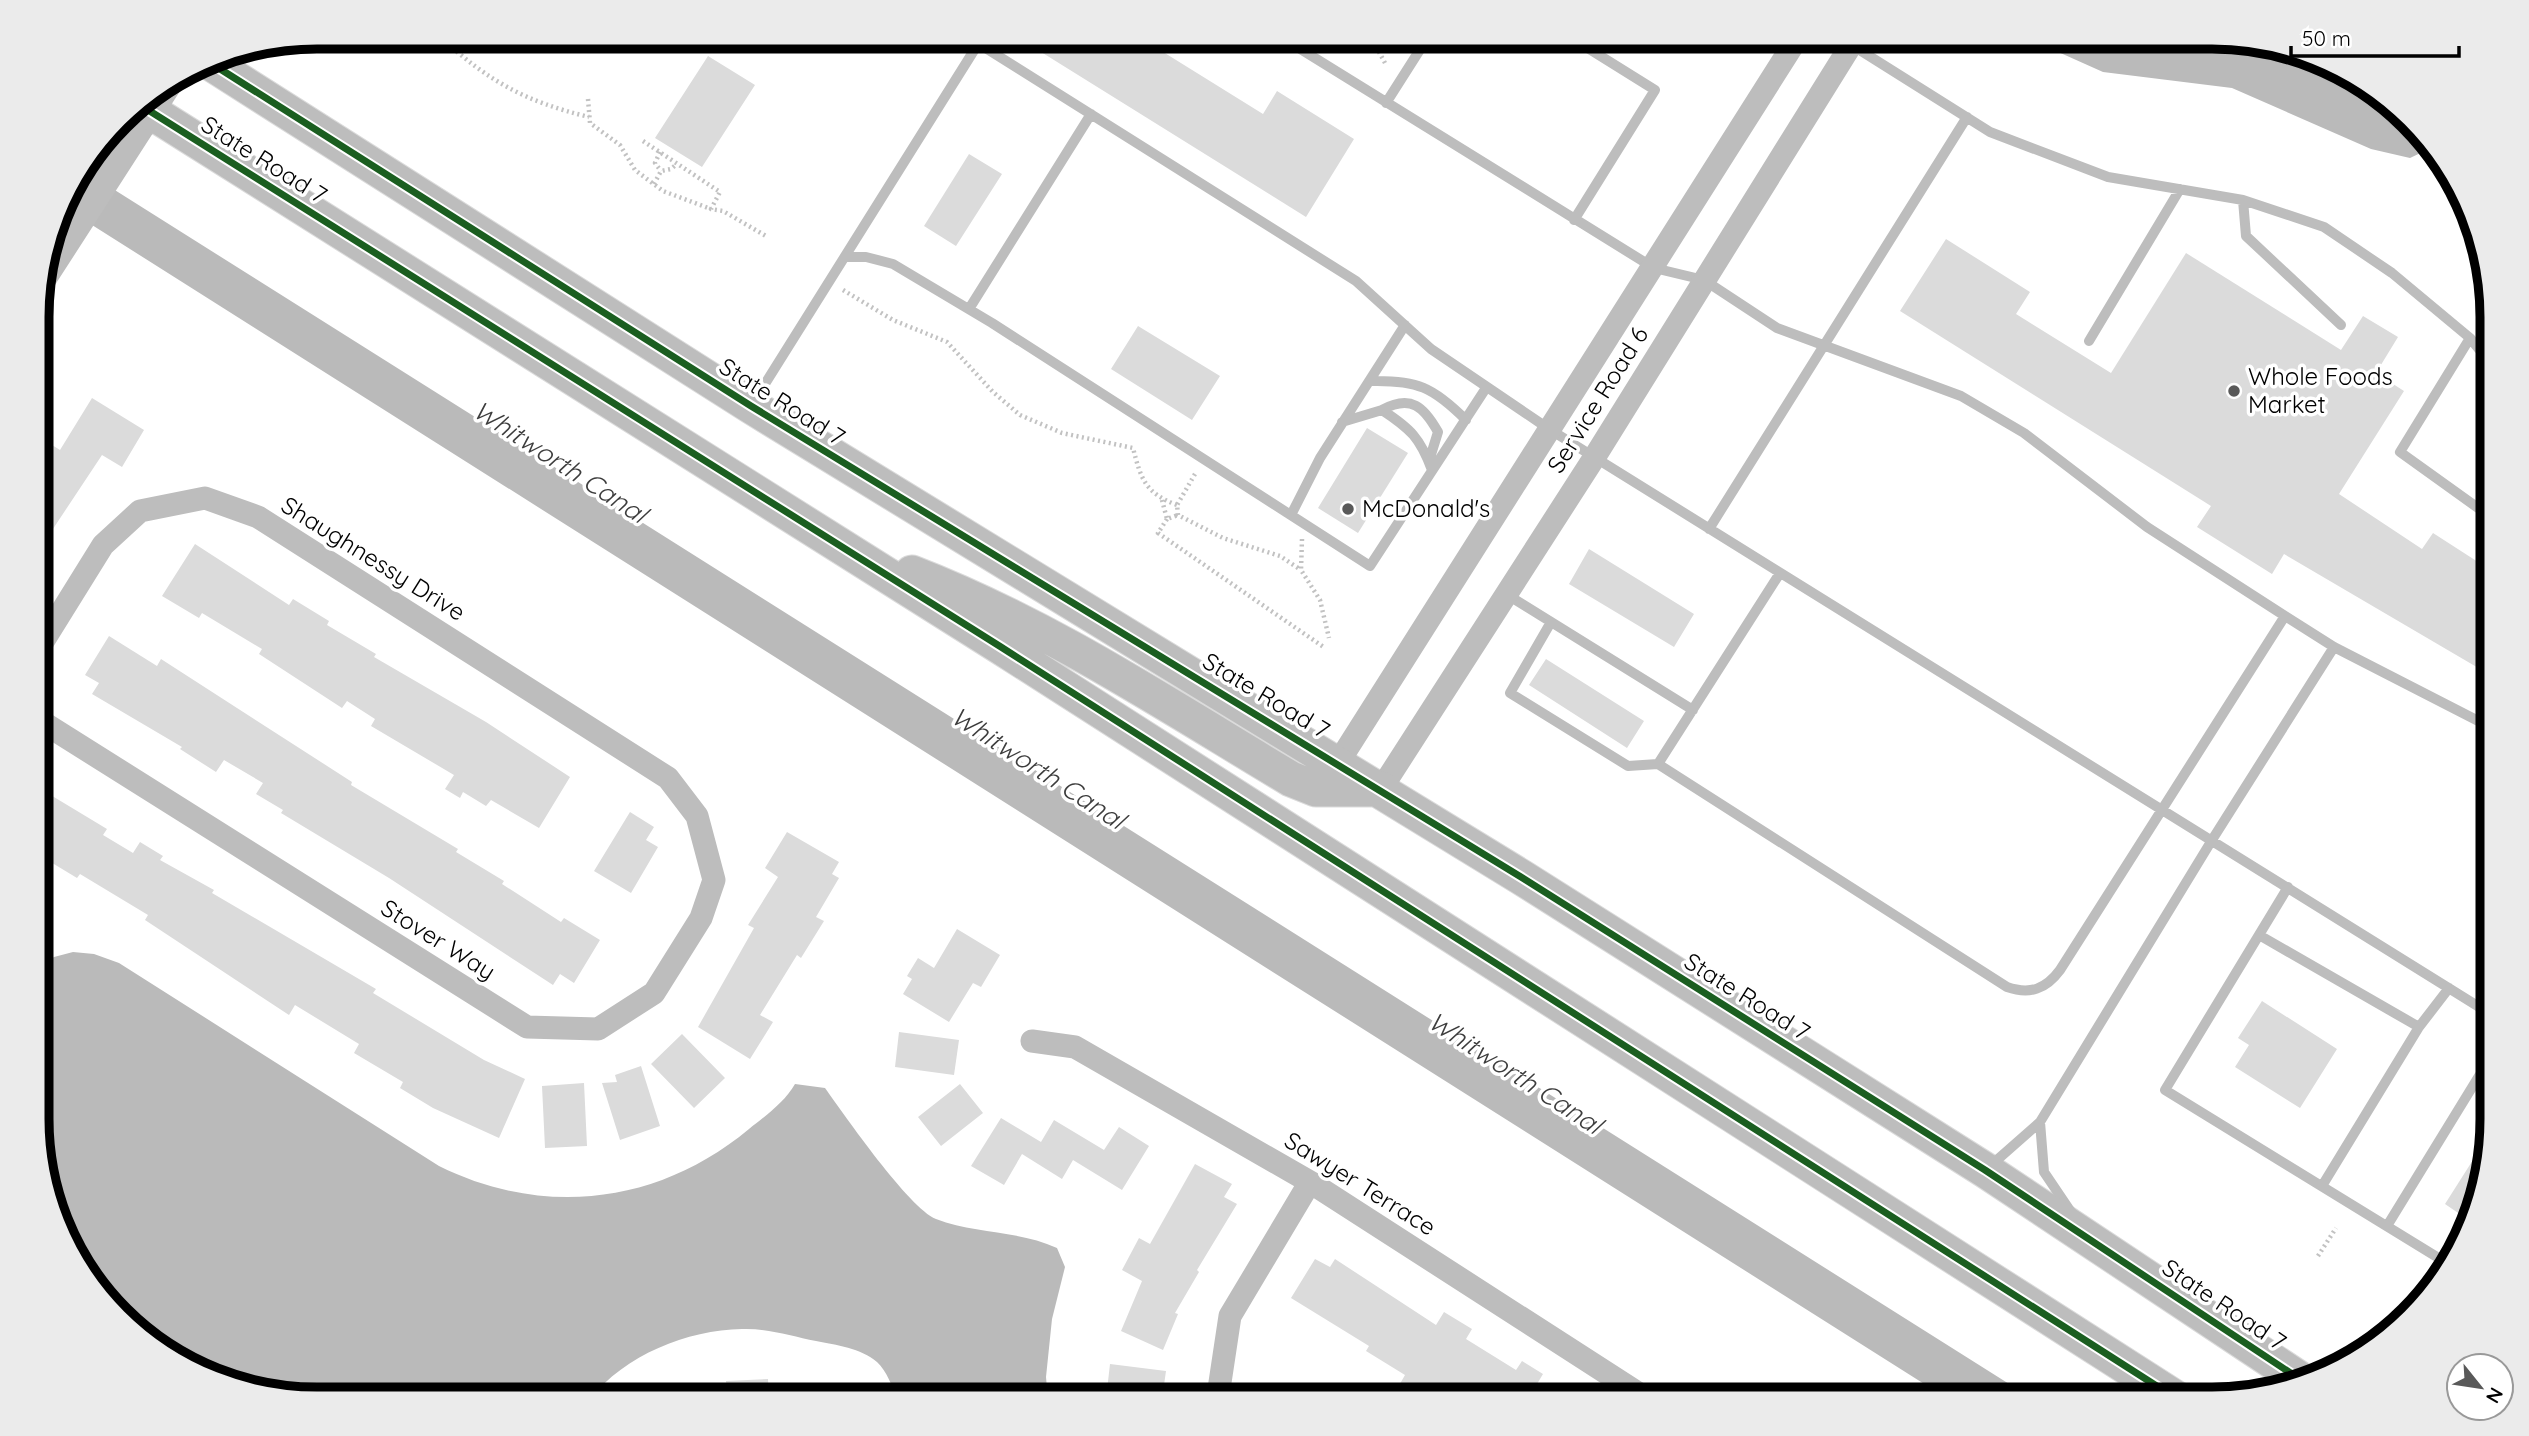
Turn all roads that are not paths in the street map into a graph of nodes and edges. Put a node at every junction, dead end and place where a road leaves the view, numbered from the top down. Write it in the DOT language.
graph roads {
  1 [pos="975,49"];
  2 [pos="986,49"];
  3 [pos="1300,49"];
  4 [pos="1420,49"];
  5 [pos="1589,49"];
  6 [pos="1791,49"];
  7 [pos="1843,49"];
  8 [pos="1864,49"];
  9 [pos="218,68"];
  10 [pos="156,103"];
  11 [pos="1386,103"];
  12 [pos="146,110"];
  13 [pos="1091,114"];
  14 [pos="1967,117"];
  15 [pos="2180,190"];
  16 [pos="2243,200"];
  17 [pos="1574,220"];
  18 [pos="845,257"];
  19 [pos="55,259"];
  20 [pos="1654,268"];
  21 [pos="1704,280"];
  22 [pos="969,309"];
  23 [pos="1405,325"];
  24 [pos="2341,325"];
  25 [pos="2470,338"];
  26 [pos="2089,341"];
  27 [pos="1825,346"];
  28 [pos="2480,350"];
  29 [pos="1371,381"];
  30 [pos="1486,388"];
  31 [pos="751,406"];
  32 [pos="1382,410"];
  33 [pos="1466,420"];
  34 [pos="1342,422"];
  35 [pos="1549,429"];
  36 [pos="1594,458"];
  37 [pos="1431,466"];
  38 [pos="2480,509"];
  39 [pos="1291,515"];
  40 [pos="1709,529"];
  41 [pos="837,543"];
  42 [pos="1780,573"];
  43 [pos="1506,594"];
  44 [pos="2284,617"];
  45 [pos="1551,622"];
  46 [pos="49,632"];
  47 [pos="2334,647"];
  48 [pos="1693,710"];
  49 [pos="2480,722"];
  50 [pos="49,726"];
  51 [pos="1339,763"];
  52 [pos="1658,764"];
  53 [pos="1381,789"];
  54 [pos="2161,808"];
  55 [pos="697,816"];
  56 [pos="2212,839"];
  57 [pos="2288,887"];
  58 [pos="2259,935"];
  59 [pos="2449,988"];
  60 [pos="2480,1007"];
  61 [pos="2419,1027"];
  62 [pos="1032,1041"];
  63 [pos="2479,1076"];
  64 [pos="2040,1122"];
  65 [pos="1985,1170"];
  66 [pos="1310,1182"];
  67 [pos="2322,1186"];
  68 [pos="2388,1226"];
  69 [pos="2089,1239"];
  70 [pos="2441,1259"];
  71 [pos="2293,1375"];
  72 [pos="1219,1387"];
  73 [pos="1628,1387"];
  74 [pos="2158,1387"];
  1 -- 18 [label="lane"];
  2 -- 13 [label="lane"];
  3 -- 11 [label="lane"];
  4 -- 11 [label="lane"];
  5 -- 17 [label="lane"];
  6 -- 20 [label="street, Service Road 6"];
  7 -- 21 [label="street, Service Road 6"];
  8 -- 14 [label="lane"];
  9 -- 31 [label="main road, State Road 7"];
  10 -- 41 [label="main road, State Road 7"];
  11 -- 17 [label="lane"];
  12 -- 19 [label="street"];
  13 -- 22 [label="lane"];
  13 -- 23 [label="lane"];
  14 -- 15 [label="lane"];
  14 -- 27 [label="lane"];
  15 -- 16 [label="lane"];
  15 -- 26 [label="lane"];
  16 -- 24 [label="lane"];
  16 -- 25 [label="lane"];
  17 -- 20 [label="lane"];
  18 -- 22 [label="lane"];
  18 -- 31 [label="lane"];
  20 -- 21 [label="lane"];
  20 -- 35 [label="street, Service Road 6"];
  21 -- 27 [label="lane"];
  21 -- 36 [label="street, Service Road 6"];
  22 -- 39 [label="lane"];
  23 -- 29 [label="lane"];
  23 -- 30 [label="lane"];
  25 -- 28 [label="lane"];
  25 -- 38 [label="lane"];
  27 -- 40 [label="lane"];
  27 -- 44 [label="lane"];
  29 -- 33 [label="lane"];
  29 -- 34 [label="lane"];
  30 -- 33 [label="lane"];
  30 -- 35 [label="lane"];
  31 -- 51 [label="main road, State Road 7"];
  32 -- 34 [label="lane"];
  32 -- 37 [label="lane"];
  32 -- 37 [label="lane"];
  33 -- 37 [label="lane"];
  34 -- 39 [label="lane"];
  35 -- 36 [label="lane"];
  35 -- 51 [label="street, Service Road 6"];
  36 -- 40 [label="lane"];
  36 -- 43 [label="street, Service Road 6"];
  37 -- 39 [label="lane"];
  40 -- 42 [label="lane"];
  41 -- 53 [label="main road"];
  41 -- 74 [label="main road, State Road 7"];
  42 -- 48 [label="lane"];
  42 -- 54 [label="lane"];
  43 -- 45 [label="lane"];
  43 -- 53 [label="street, Service Road 6"];
  44 -- 47 [label="lane"];
  44 -- 54 [label="lane"];
  45 -- 48 [label="lane"];
  45 -- 52 [label="lane"];
  46 -- 55 [label="street, Shaughnessy Drive"];
  47 -- 49 [label="lane"];
  47 -- 56 [label="lane"];
  48 -- 52 [label="lane"];
  50 -- 55 [label="street, Stover Way"];
  51 -- 53 [label="main road, State Road 7"];
  52 -- 54 [label="lane"];
  53 -- 65 [label="main road, State Road 7"];
  54 -- 56 [label="lane"];
  56 -- 57 [label="lane"];
  56 -- 64 [label="lane"];
  57 -- 58 [label="lane"];
  57 -- 59 [label="lane"];
  58 -- 61 [label="lane"];
  58 -- 67 [label="lane"];
  59 -- 60 [label="lane"];
  59 -- 61 [label="lane"];
  61 -- 67 [label="lane"];
  62 -- 66 [label="street, Sawyer Terrace"];
  63 -- 68 [label="lane"];
  64 -- 65 [label="lane"];
  64 -- 69 [label="lane"];
  65 -- 69 [label="main road, State Road 7"];
  66 -- 72 [label="street"];
  66 -- 73 [label="street, Sawyer Terrace"];
  67 -- 68 [label="lane"];
  68 -- 70 [label="lane"];
  69 -- 71 [label="main road, State Road 7"];
}
